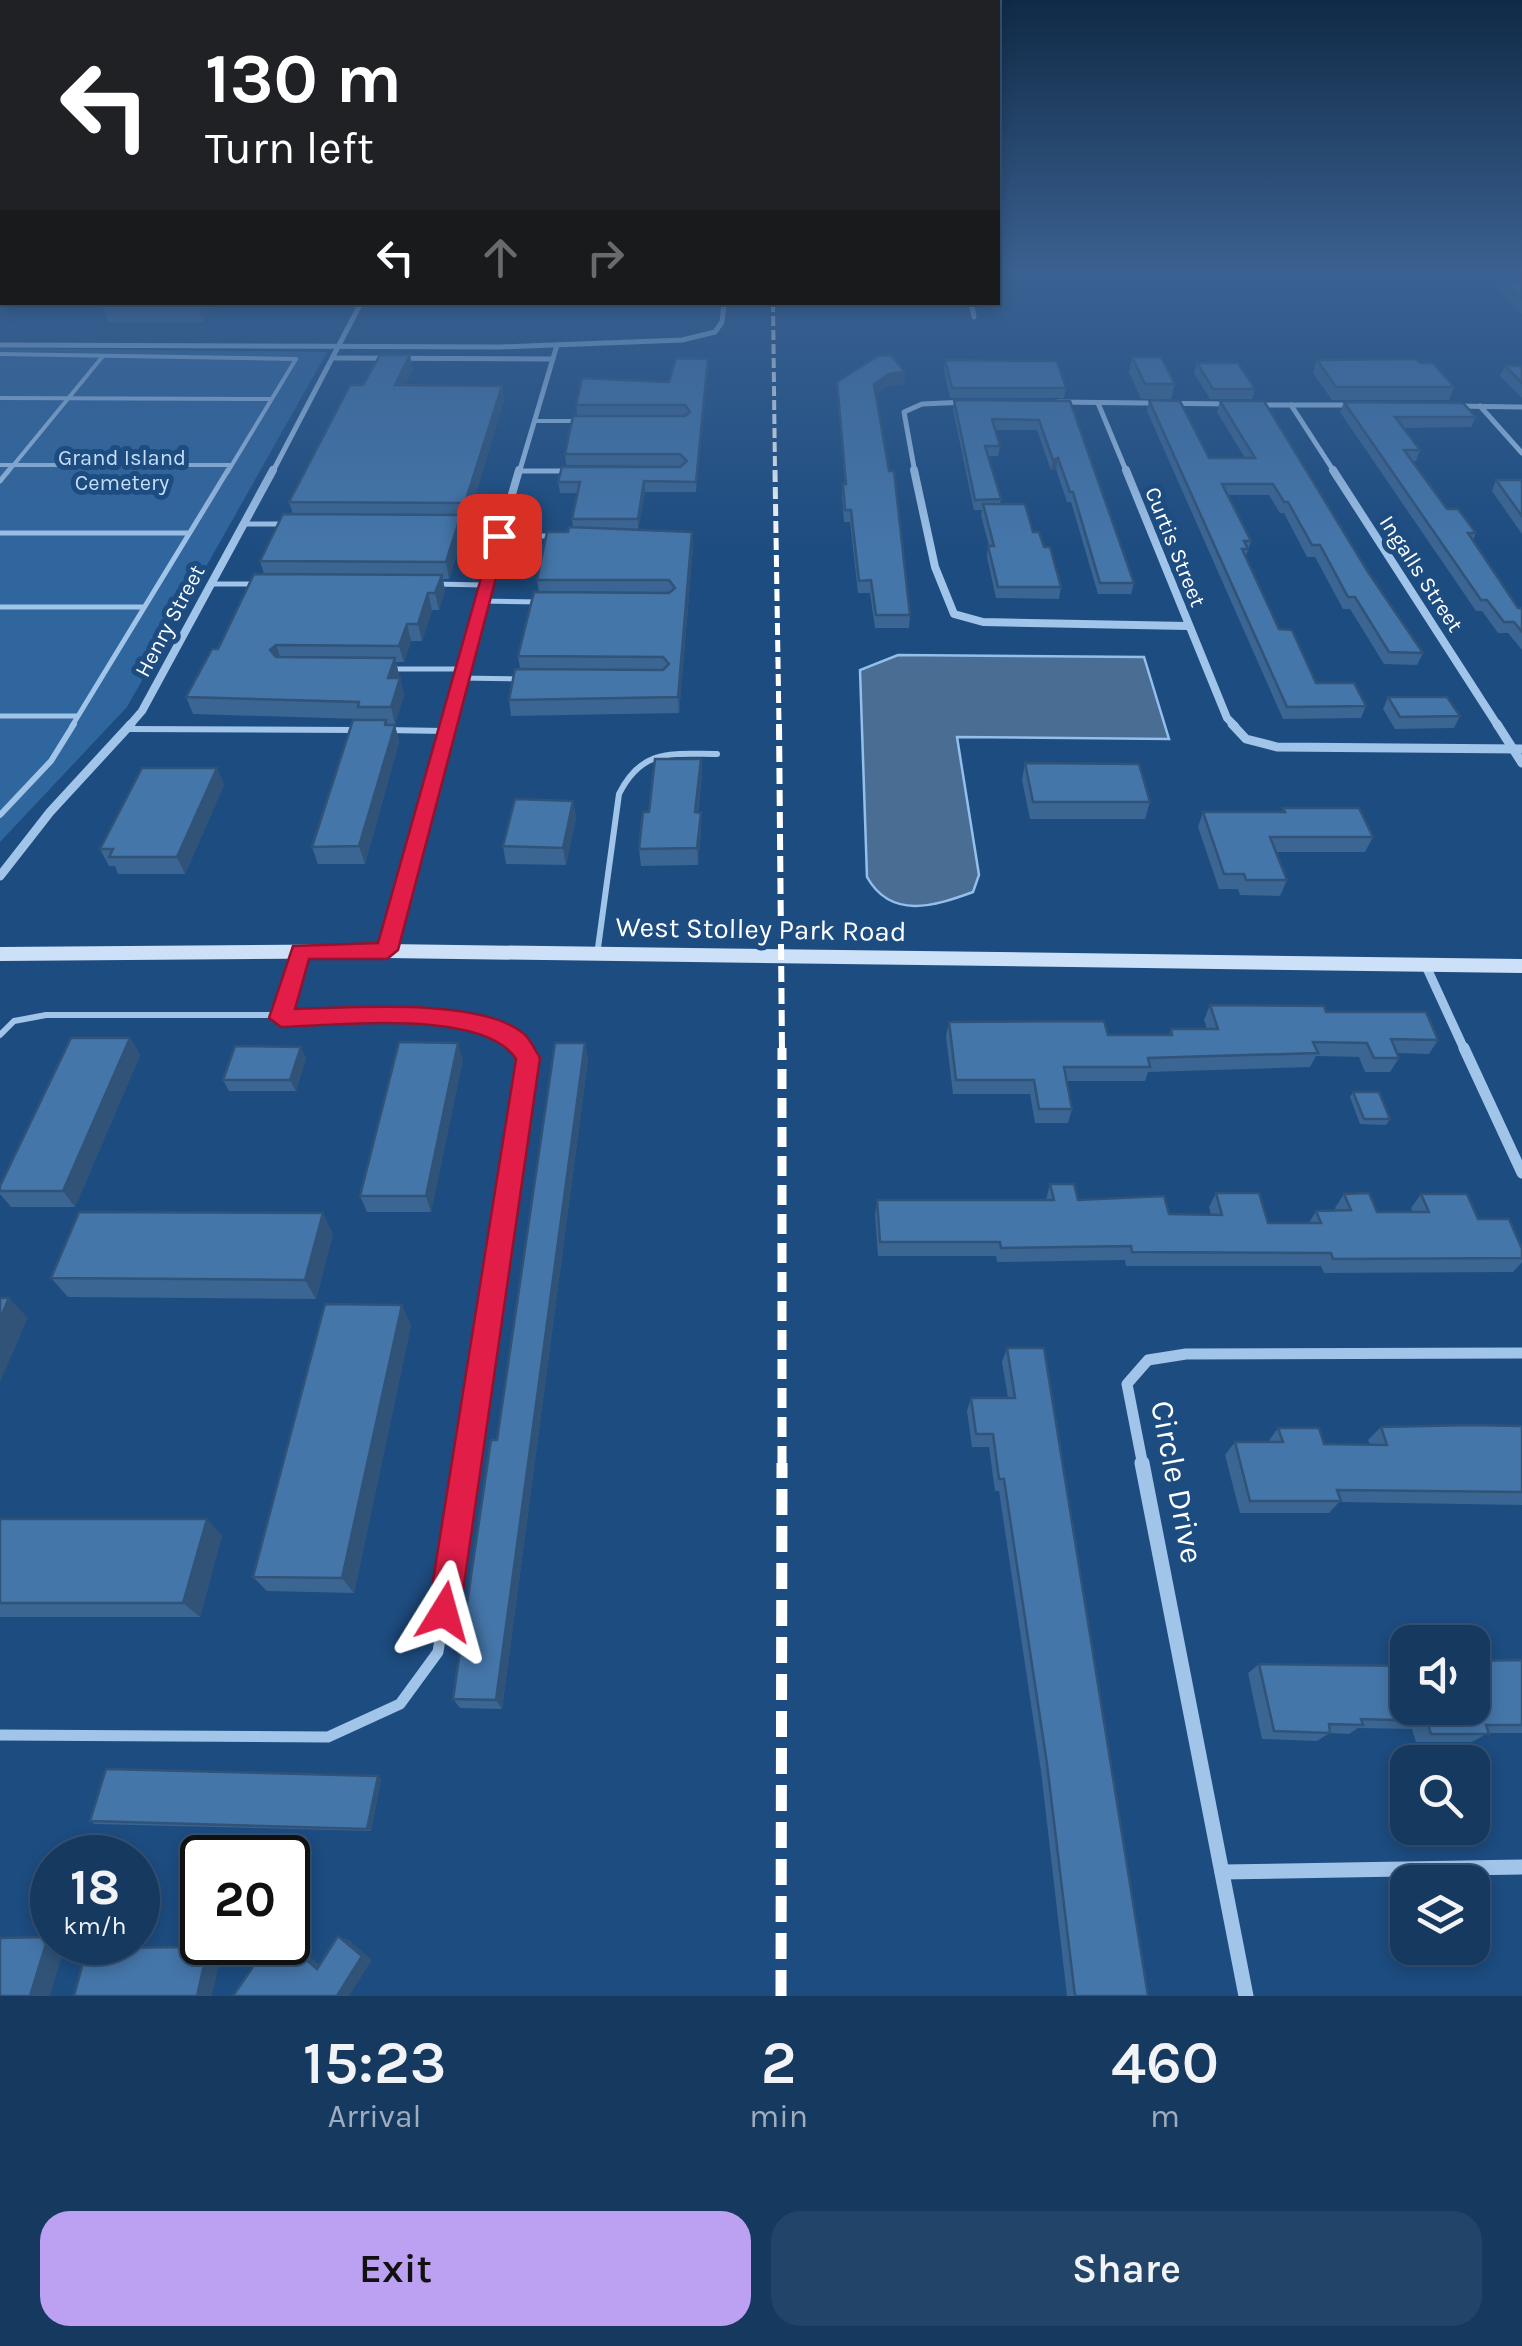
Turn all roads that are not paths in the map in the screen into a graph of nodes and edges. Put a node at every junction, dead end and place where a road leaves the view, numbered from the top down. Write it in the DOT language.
graph roads {
  1 [pos="95,366"];
  2 [pos="292,366"];
  3 [pos="330,366"];
  4 [pos="551,366"];
  5 [pos="0,398"];
  6 [pos="68,398"];
  7 [pos="270,399"];
  8 [pos="971,402"];
  9 [pos="1044,402"];
  10 [pos="1098,403"];
  11 [pos="1292,405"];
  12 [pos="1367,406"];
  13 [pos="1442,406"];
  14 [pos="1480,406"];
  15 [pos="1522,406"];
  16 [pos="534,420"];
  17 [pos="590,421"];
  18 [pos="1522,453"];
  19 [pos="0,465"];
  20 [pos="14,465"];
  21 [pos="230,465"];
  22 [pos="519,470"];
  23 [pos="573,471"];
  24 [pos="0,481"];
  25 [pos="243,524"];
  26 [pos="303,524"];
  27 [pos="442,524"];
  28 [pos="502,525"];
  29 [pos="0,532"];
  30 [pos="188,534"];
  31 [pos="499,536"];
  32 [pos="558,536"];
  33 [pos="210,584"];
  34 [pos="268,584"];
  35 [pos="425,584"];
  36 [pos="484,585"];
  37 [pos="479,602"];
  38 [pos="556,602"];
  39 [pos="0,607"];
  40 [pos="143,607"];
  41 [pos="1188,626"];
  42 [pos="381,669"];
  43 [pos="459,674"];
  44 [pos="533,679"];
  45 [pos="0,716"];
  46 [pos="77,716"];
  47 [pos="126,729"];
  48 [pos="365,730"];
  49 [pos="384,730"];
  50 [pos="444,730"];
  51 [pos="1518,749"];
  52 [pos="717,754"];
  53 [pos="1522,763"];
  54 [pos="0,815"];
  55 [pos="0,876"];
  56 [pos="387,950"];
  57 [pos="300,952"];
  58 [pos="0,954"];
  59 [pos="597,956"];
  60 [pos="1425,964"];
  61 [pos="1522,966"];
  62 [pos="281,1018"];
  63 [pos="0,1036"];
  64 [pos="1522,1174"];
  65 [pos="1522,1353"];
  66 [pos="0,1735"];
  67 [pos="1522,1867"];
  68 [pos="1222,1872"];
  69 [pos="1246,1996"];
  1 -- 6 [label="lane"];
  2 -- 7 [label="lane"];
  3 -- 25 [label="street, Henry Street"];
  4 -- 16 [label="street"];
  5 -- 6 [label="lane"];
  6 -- 7 [label="lane"];
  6 -- 20 [label="lane"];
  7 -- 21 [label="lane"];
  8 -- 41 [label="street"];
  9 -- 10 [label="street"];
  10 -- 11 [label="street"];
  10 -- 41 [label="street, Curtis Street"];
  11 -- 12 [label="street"];
  11 -- 51 [label="street, Ingalls Street"];
  13 -- 14 [label="street"];
  14 -- 15 [label="street"];
  14 -- 18 [label="street"];
  16 -- 17 [label="lane"];
  16 -- 22 [label="street"];
  19 -- 20 [label="lane"];
  20 -- 21 [label="lane"];
  20 -- 24 [label="lane"];
  21 -- 30 [label="lane"];
  22 -- 23 [label="lane"];
  22 -- 28 [label="street"];
  25 -- 26 [label="lane"];
  25 -- 33 [label="street, Henry Street"];
  27 -- 28 [label="lane"];
  28 -- 31 [label="street"];
  29 -- 30 [label="lane"];
  30 -- 40 [label="lane"];
  31 -- 32 [label="lane"];
  31 -- 36 [label="street"];
  33 -- 34 [label="lane"];
  33 -- 47 [label="street, Henry Street"];
  35 -- 36 [label="lane"];
  36 -- 37 [label="street"];
  37 -- 38 [label="lane"];
  37 -- 43 [label="street"];
  39 -- 40 [label="lane"];
  40 -- 46 [label="lane"];
  41 -- 51 [label="street, Curtis Street"];
  42 -- 43 [label="lane"];
  43 -- 44 [label="lane"];
  43 -- 50 [label="street"];
  45 -- 46 [label="lane"];
  46 -- 54 [label="lane"];
  47 -- 48 [label="lane"];
  47 -- 55 [label="street, Henry Street"];
  49 -- 50 [label="lane"];
  50 -- 56 [label="street"];
  51 -- 53 [label="street, Ingalls Street"];
  52 -- 59 [label="lane"];
  56 -- 57 [label="main road, West Stolley Park Road"];
  56 -- 59 [label="main road, West Stolley Park Road"];
  57 -- 58 [label="main road, West Stolley Park Road"];
  57 -- 62 [label="lane"];
  59 -- 60 [label="main road, West Stolley Park Road"];
  60 -- 61 [label="main road, West Stolley Park Road"];
  60 -- 64 [label="street"];
  62 -- 63 [label="lane"];
  62 -- 66 [label="lane"];
  65 -- 68 [label="street, Circle Drive"];
  67 -- 68 [label="street"];
  68 -- 69 [label="street, Circle Drive"];
}
